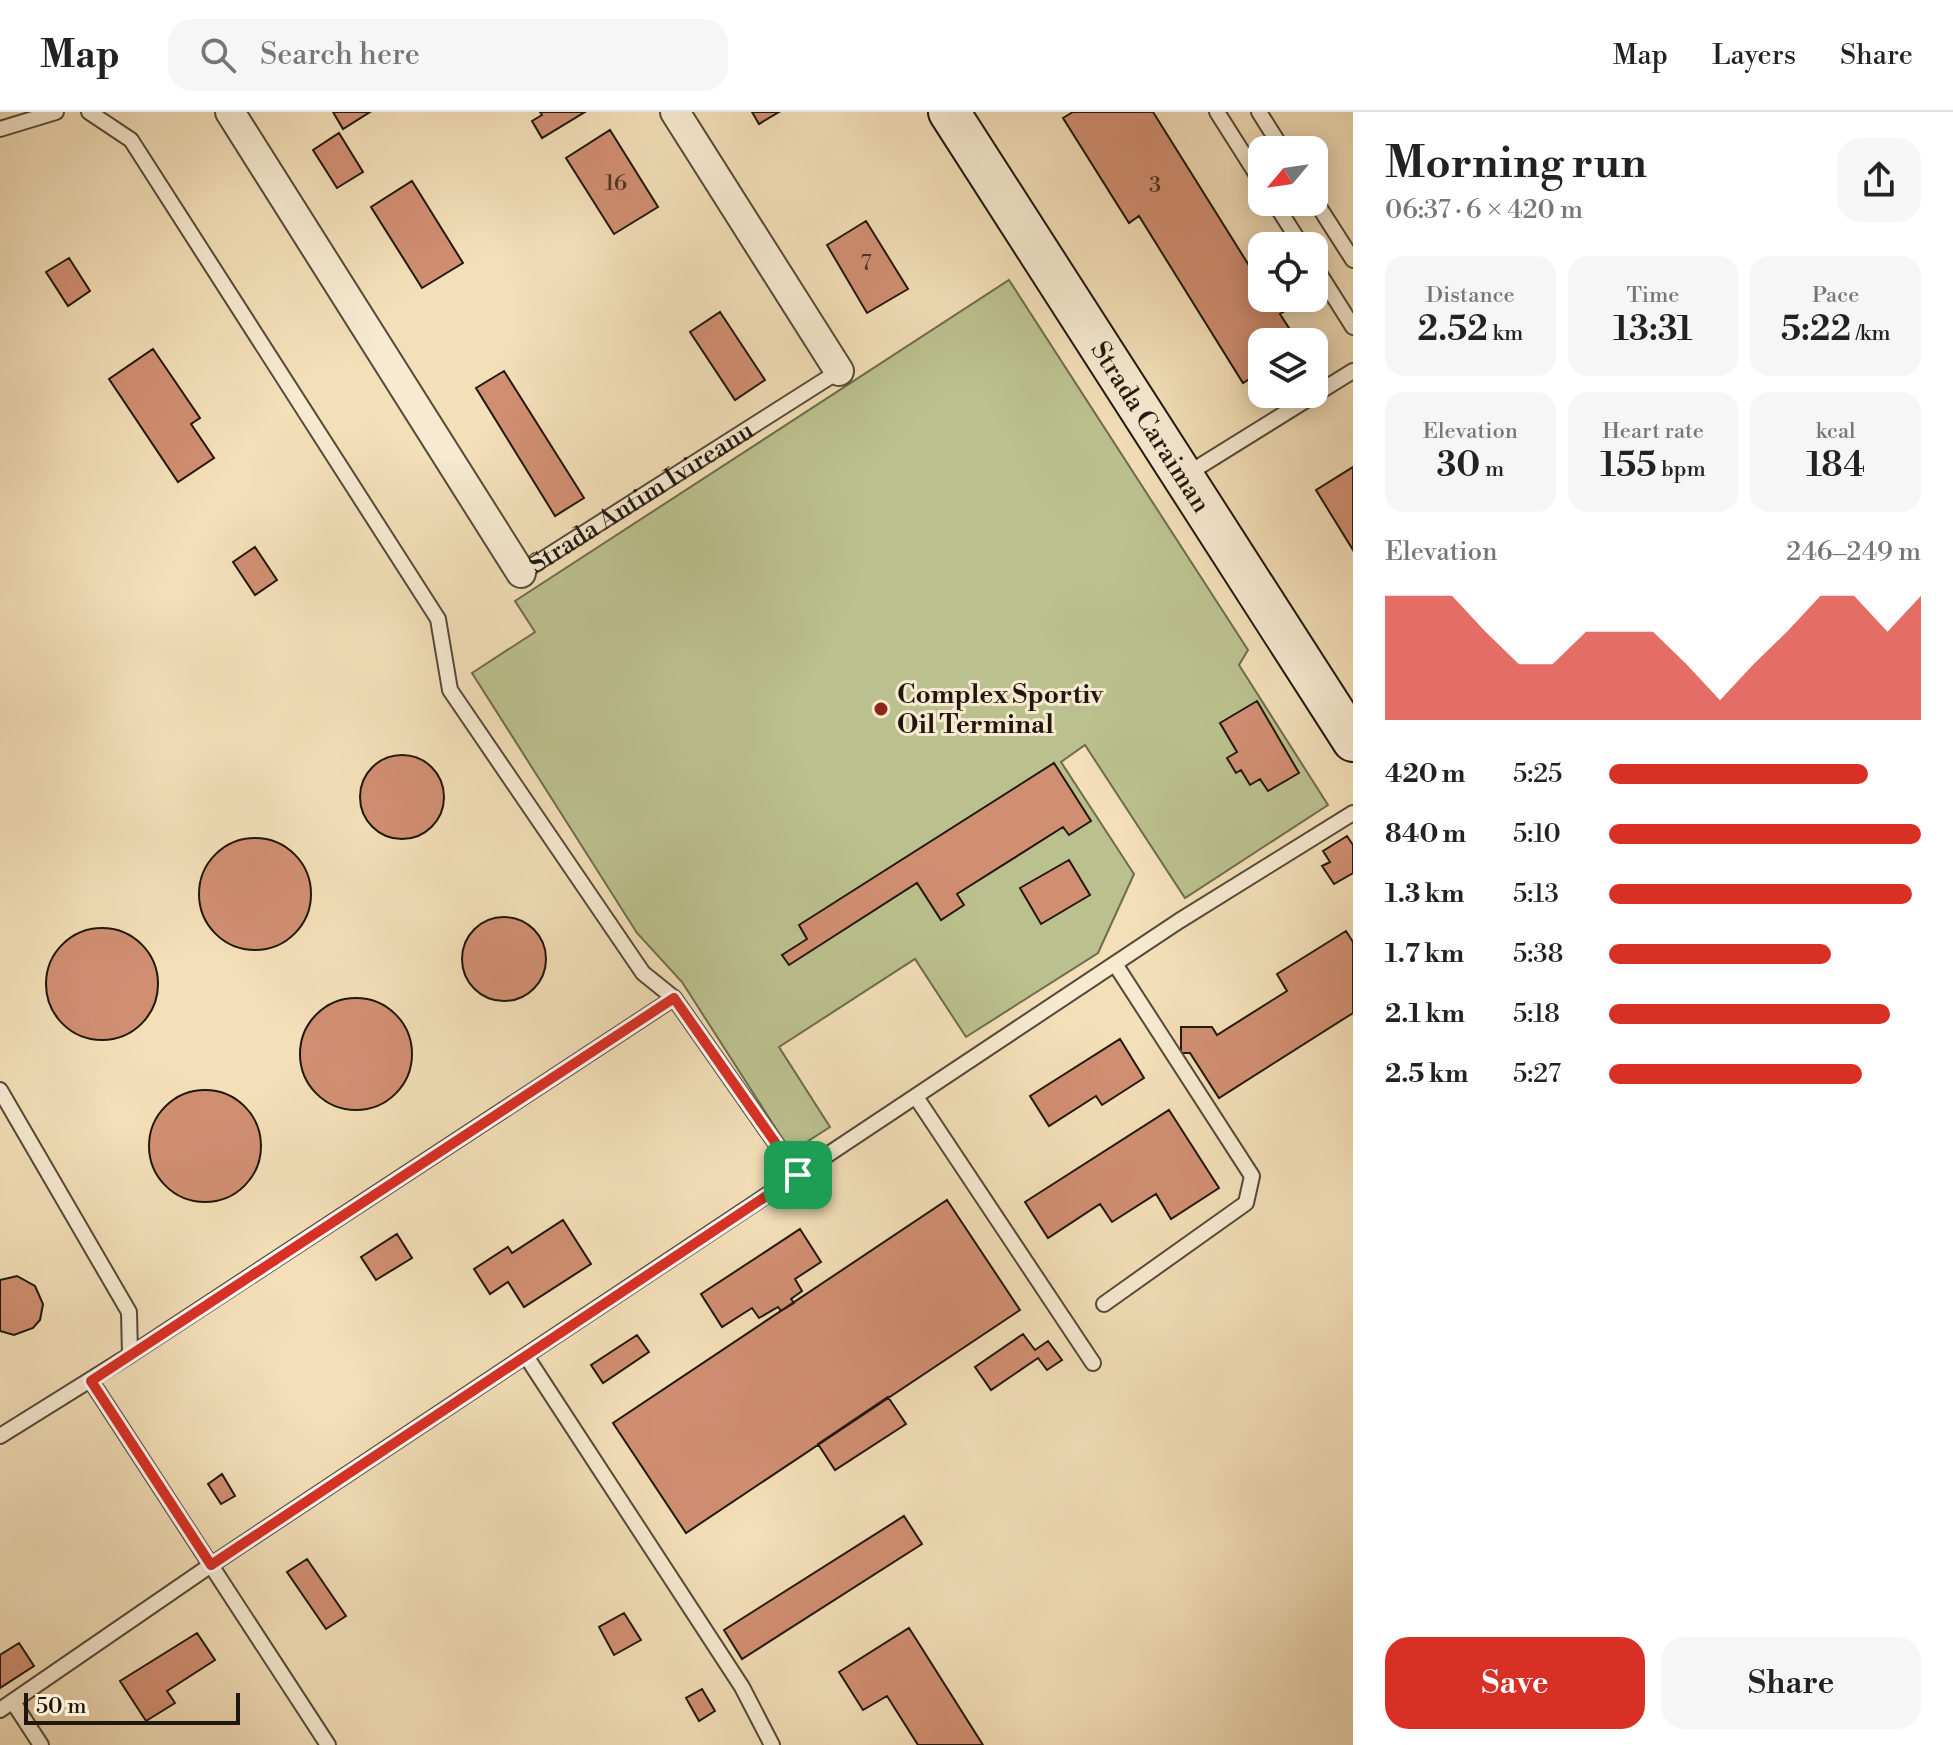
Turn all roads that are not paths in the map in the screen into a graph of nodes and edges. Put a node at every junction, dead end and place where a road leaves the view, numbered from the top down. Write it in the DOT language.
graph roads {
  1 [pos="56,112"];
  2 [pos="89,112"];
  3 [pos="230,112"];
  4 [pos="675,112"];
  5 [pos="949,112"];
  6 [pos="1217,112"];
  7 [pos="1259,112"];
  8 [pos="0,129"];
  9 [pos="1274,136"];
  10 [pos="1248,161"];
  11 [pos="1325,216"];
  12 [pos="1353,260"];
  13 [pos="1328,287"];
  14 [pos="1353,327"];
  15 [pos="839,371"];
  16 [pos="1353,371"];
  17 [pos="1183,476"];
  18 [pos="521,573"];
  19 [pos="1353,741"];
  20 [pos="1353,813"];
  21 [pos="1115,964"];
  22 [pos="674,998"];
  23 [pos="0,1090"];
  24 [pos="916,1097"];
  25 [pos="798,1175"];
  26 [pos="1104,1304"];
  27 [pos="130,1355"];
  28 [pos="526,1356"];
  29 [pos="1093,1363"];
  30 [pos="91,1381"];
  31 [pos="0,1436"];
  32 [pos="211,1565"];
  33 [pos="6,1706"];
  34 [pos="41,1745"];
  35 [pos="328,1745"];
  36 [pos="772,1745"];
  1 -- 8 [label="lane"];
  2 -- 22 [label="lane"];
  3 -- 18 [label="street, Strada Antim Ivireanu"];
  4 -- 15 [label="street, Strada Antim Ivireanu"];
  5 -- 17 [label="street, Strada Caraiman"];
  6 -- 10 [label="lane"];
  7 -- 9 [label="lane"];
  11 -- 12 [label="lane"];
  13 -- 14 [label="lane"];
  15 -- 18 [label="lane, Strada Antim Ivireanu"];
  16 -- 17 [label="lane"];
  17 -- 19 [label="street, Strada Caraiman"];
  20 -- 21 [label="lane"];
  21 -- 24 [label="lane"];
  21 -- 26 [label="lane"];
  22 -- 25 [label="lane"];
  22 -- 27 [label="lane"];
  23 -- 27 [label="lane"];
  24 -- 25 [label="lane"];
  24 -- 29 [label="lane"];
  25 -- 28 [label="lane"];
  27 -- 30 [label="lane"];
  28 -- 32 [label="lane"];
  28 -- 36 [label="lane"];
  30 -- 31 [label="lane"];
  30 -- 32 [label="lane"];
  32 -- 33 [label="lane"];
  32 -- 35 [label="lane"];
  33 -- 34 [label="lane"];
}
